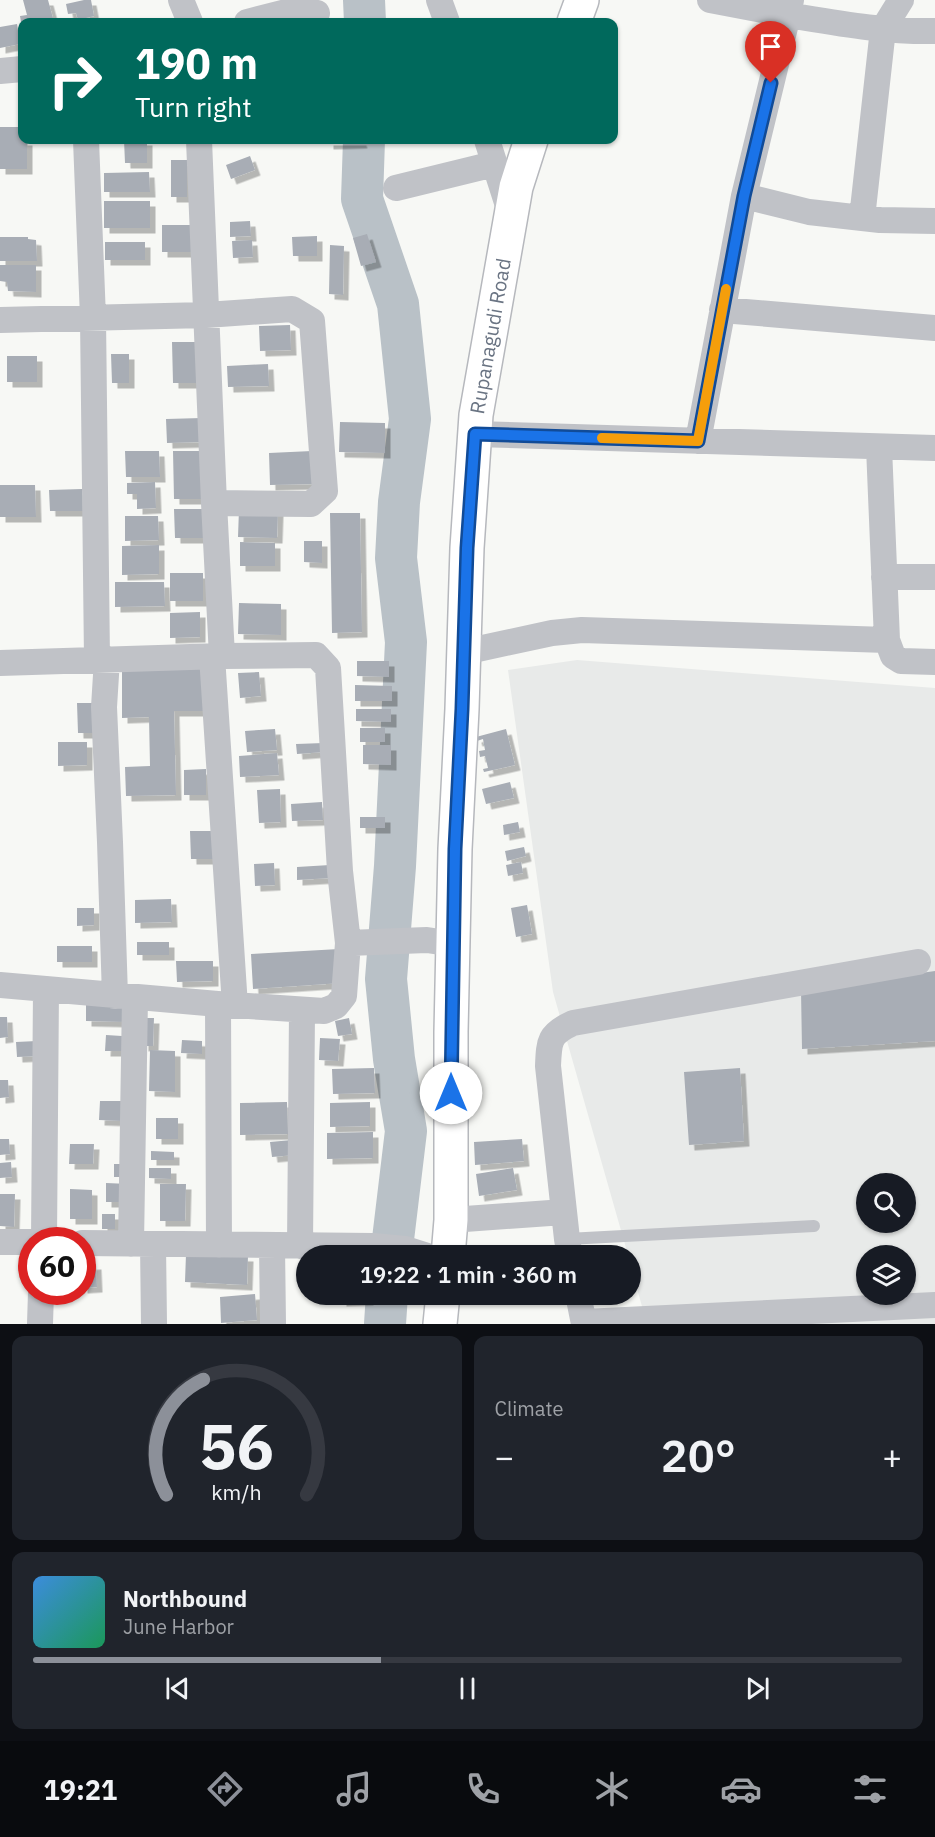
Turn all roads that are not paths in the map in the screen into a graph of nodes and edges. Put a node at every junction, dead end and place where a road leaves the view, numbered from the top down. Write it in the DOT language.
graph roads {
  1 [pos="182,0"];
  2 [pos="439,0"];
  3 [pos="582,0"];
  4 [pos="710,0"];
  5 [pos="901,0"];
  6 [pos="789,8"];
  7 [pos="317,13"];
  8 [pos="189,18"];
  9 [pos="263,18"];
  10 [pos="446,18"];
  11 [pos="575,18"];
  12 [pos="883,29"];
  13 [pos="935,31"];
  14 [pos="18,69"];
  15 [pos="0,71"];
  16 [pos="86,144"];
  17 [pos="199,144"];
  18 [pos="488,144"];
  19 [pos="530,144"];
  20 [pos="495,164"];
  21 [pos="396,188"];
  22 [pos="744,196"];
  23 [pos="511,215"];
  24 [pos="862,218"];
  25 [pos="935,221"];
  26 [pos="722,310"];
  27 [pos="206,315"];
  28 [pos="93,318"];
  29 [pos="0,320"];
  30 [pos="935,328"];
  31 [pos="475,434"];
  32 [pos="698,441"];
  33 [pos="879,447"];
  34 [pos="935,448"];
  35 [pos="214,503"];
  36 [pos="884,577"];
  37 [pos="935,577"];
  38 [pos="887,640"];
  39 [pos="464,652"];
  40 [pos="217,656"];
  41 [pos="102,659"];
  42 [pos="935,662"];
  43 [pos="0,663"];
  44 [pos="440,942"];
  45 [pos="348,943"];
  46 [pos="918,962"];
  47 [pos="0,985"];
  48 [pos="46,989"];
  49 [pos="125,997"];
  50 [pos="226,1005"];
  51 [pos="302,1011"];
  52 [pos="564,1212"];
  53 [pos="451,1220"];
  54 [pos="814,1226"];
  55 [pos="44,1227"];
  56 [pos="0,1242"];
  57 [pos="18,1242"];
  58 [pos="96,1243"];
  59 [pos="142,1244"];
  60 [pos="219,1245"];
  61 [pos="300,1245"];
  62 [pos="449,1245"];
  63 [pos="568,1245"];
  64 [pos="591,1245"];
  65 [pos="272,1246"];
  66 [pos="296,1246"];
  67 [pos="41,1305"];
  68 [pos="442,1305"];
  69 [pos="580,1305"];
  70 [pos="935,1305"];
  71 [pos="584,1323"];
  72 [pos="40,1324"];
  73 [pos="154,1324"];
  74 [pos="273,1324"];
  75 [pos="440,1324"];
  1 -- 8 [label="street"];
  2 -- 10 [label="street"];
  3 -- 11 [label="main road"];
  4 -- 6 [label="street"];
  5 -- 12 [label="street"];
  6 -- 12 [label="street"];
  6 -- 22 [label="street"];
  7 -- 9 [label="street"];
  12 -- 13 [label="street"];
  12 -- 24 [label="street"];
  14 -- 15 [label="street"];
  16 -- 28 [label="street"];
  17 -- 27 [label="street"];
  18 -- 20 [label="street"];
  19 -- 23 [label="main road, Rupanagudi Road"];
  20 -- 21 [label="street"];
  20 -- 23 [label="street"];
  22 -- 24 [label="street"];
  22 -- 26 [label="street"];
  23 -- 31 [label="main road, Rupanagudi Road"];
  24 -- 25 [label="street"];
  26 -- 30 [label="street"];
  26 -- 32 [label="street"];
  27 -- 28 [label="street"];
  27 -- 35 [label="street"];
  27 -- 35 [label="street"];
  28 -- 29 [label="street"];
  28 -- 41 [label="street"];
  31 -- 32 [label="street"];
  31 -- 39 [label="main road, Rupanagudi Road"];
  32 -- 33 [label="street"];
  33 -- 34 [label="street"];
  33 -- 36 [label="street"];
  35 -- 40 [label="street"];
  36 -- 37 [label="street"];
  36 -- 38 [label="street"];
  38 -- 39 [label="street"];
  38 -- 42 [label="street"];
  39 -- 44 [label="main road, Rupanagudi Road"];
  40 -- 41 [label="street"];
  40 -- 45 [label="street"];
  40 -- 50 [label="street"];
  41 -- 43 [label="street"];
  41 -- 49 [label="street"];
  44 -- 45 [label="street"];
  44 -- 53 [label="main road, Rupanagudi Road"];
  45 -- 51 [label="street"];
  46 -- 52 [label="street"];
  47 -- 48 [label="street"];
  48 -- 49 [label="street"];
  48 -- 55 [label="street"];
  49 -- 50 [label="street"];
  49 -- 59 [label="street"];
  50 -- 51 [label="street"];
  50 -- 60 [label="street"];
  51 -- 61 [label="street"];
  52 -- 53 [label="street"];
  52 -- 63 [label="street"];
  53 -- 62 [label="main road, Rupanagudi Road"];
  54 -- 64 [label="lane"];
  56 -- 57 [label="street"];
  58 -- 59 [label="street"];
  59 -- 60 [label="street"];
  59 -- 73 [label="street"];
  60 -- 65 [label="street"];
  65 -- 66 [label="street"];
  65 -- 74 [label="street"];
  67 -- 72 [label="street"];
  68 -- 75 [label="main road"];
  69 -- 71 [label="street"];
  70 -- 71 [label="street"];
}
